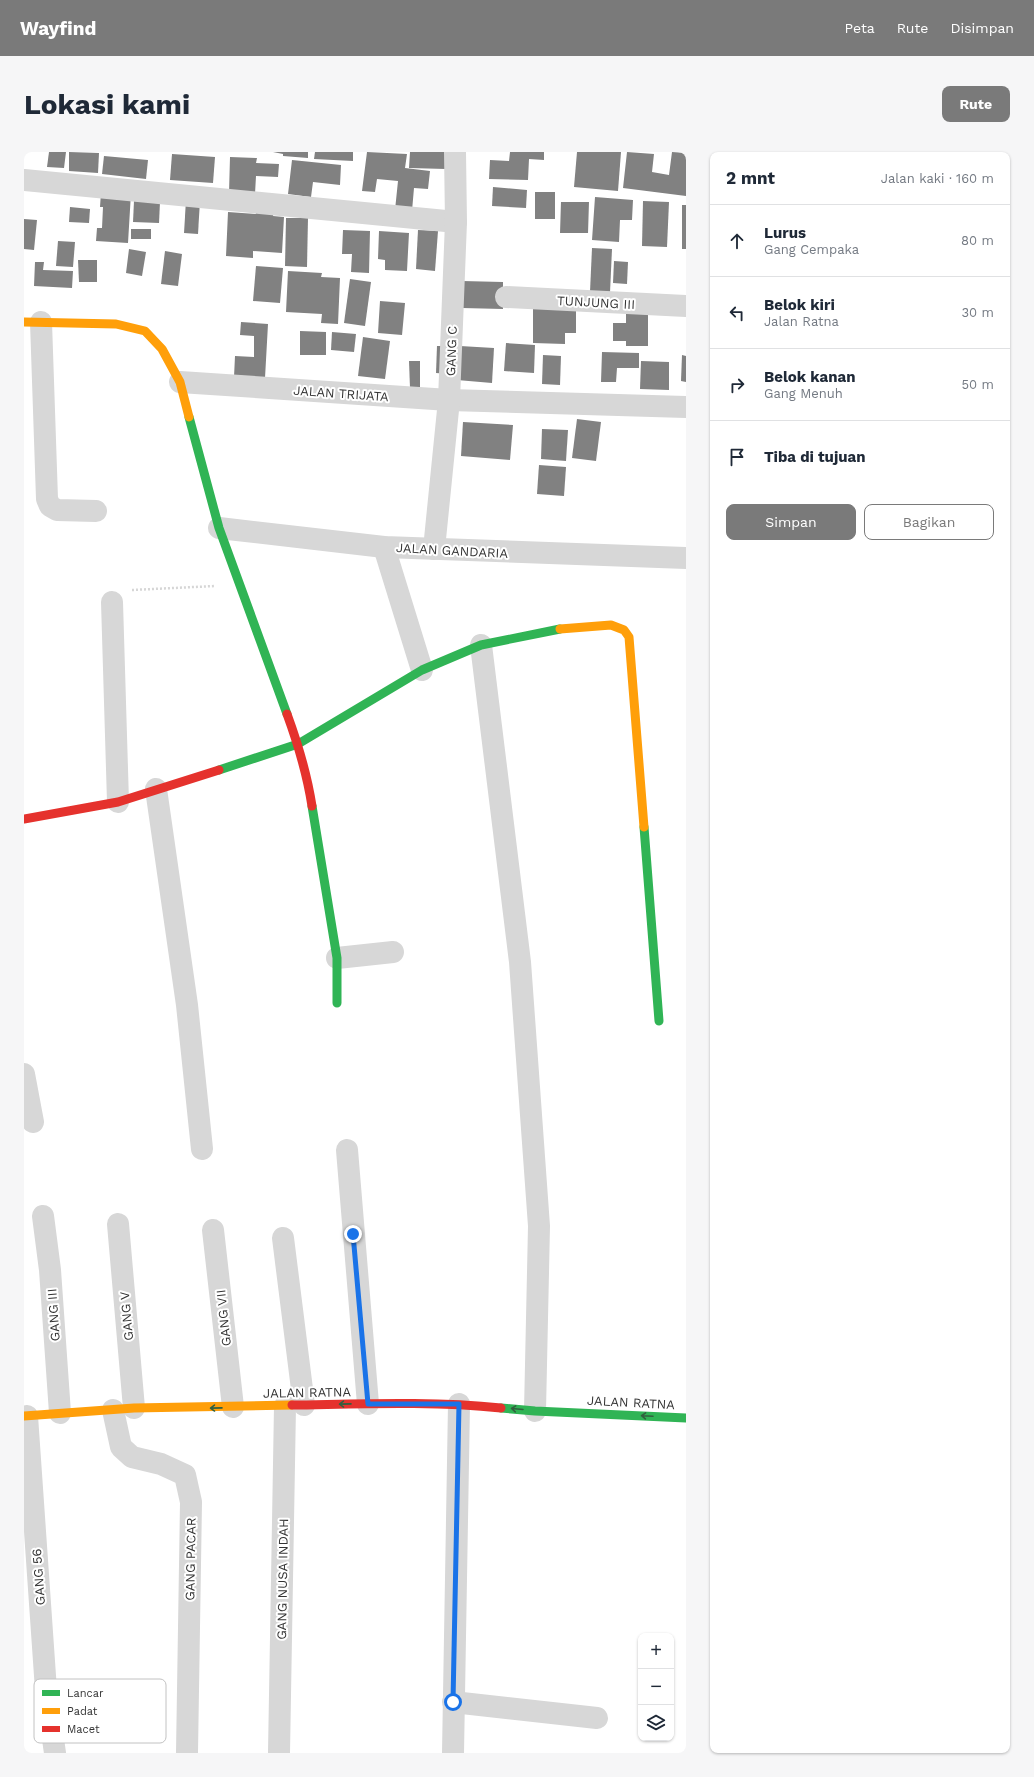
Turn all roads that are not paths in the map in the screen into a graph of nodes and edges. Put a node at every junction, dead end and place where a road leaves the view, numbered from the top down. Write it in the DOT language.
graph roads {
  1 [pos="455,152"];
  2 [pos="24,180"];
  3 [pos="456,222"];
  4 [pos="506,297"];
  5 [pos="686,306"];
  6 [pos="32,322"];
  7 [pos="180,382"];
  8 [pos="449,400"];
  9 [pos="686,408"];
  10 [pos="96,511"];
  11 [pos="219,528"];
  12 [pos="384,546"];
  13 [pos="434,549"];
  14 [pos="686,558"];
  15 [pos="112,602"];
  16 [pos="481,645"];
  17 [pos="422,670"];
  18 [pos="298,744"];
  19 [pos="156,789"];
  20 [pos="118,802"];
  21 [pos="24,819"];
  22 [pos="393,952"];
  23 [pos="336,958"];
  24 [pos="337,1003"];
  25 [pos="659,1021"];
  26 [pos="24,1074"];
  27 [pos="33,1122"];
  28 [pos="202,1149"];
  29 [pos="347,1150"];
  30 [pos="43,1216"];
  31 [pos="118,1224"];
  32 [pos="213,1230"];
  33 [pos="283,1238"];
  34 [pos="368,1404"];
  35 [pos="459,1404"];
  36 [pos="295,1405"];
  37 [pos="233,1407"];
  38 [pos="134,1408"];
  39 [pos="113,1410"];
  40 [pos="535,1411"];
  41 [pos="60,1413"];
  42 [pos="25,1416"];
  43 [pos="686,1418"];
  44 [pos="45,1679"];
  45 [pos="453,1702"];
  46 [pos="597,1718"];
  47 [pos="54,1743"];
  48 [pos="56,1753"];
  49 [pos="187,1753"];
  50 [pos="279,1753"];
  51 [pos="453,1753"];
  1 -- 3 [label="street, GANG C"];
  2 -- 3 [label="street"];
  3 -- 8 [label="street, GANG C"];
  4 -- 5 [label="street, TUNJUNG III"];
  6 -- 7 [label="street"];
  6 -- 10 [label="street"];
  7 -- 8 [label="street, JALAN TRIJATA"];
  7 -- 11 [label="street"];
  8 -- 9 [label="street, JALAN TRIJATA"];
  8 -- 13 [label="street, GANG C"];
  11 -- 12 [label="street, JALAN GANDARIA"];
  11 -- 18 [label="street"];
  12 -- 13 [label="street, JALAN GANDARIA"];
  12 -- 17 [label="street"];
  13 -- 14 [label="street, JALAN GANDARIA"];
  15 -- 20 [label="street"];
  16 -- 17 [label="street"];
  16 -- 25 [label="street"];
  16 -- 40 [label="street"];
  17 -- 18 [label="street"];
  18 -- 19 [label="street"];
  18 -- 23 [label="street"];
  19 -- 20 [label="street"];
  19 -- 28 [label="street"];
  20 -- 21 [label="street"];
  22 -- 23 [label="street"];
  23 -- 24 [label="street"];
  26 -- 27 [label="street"];
  29 -- 34 [label="street"];
  30 -- 41 [label="street, GANG III"];
  31 -- 38 [label="street, GANG V"];
  32 -- 37 [label="street, GANG VII"];
  33 -- 36 [label="street, GANG NUSA INDAH"];
  34 -- 35 [label="street, JALAN RATNA"];
  34 -- 36 [label="street, JALAN RATNA, one-way"];
  40 -- 35 [label="street, JALAN RATNA, one-way"];
  35 -- 45 [label="street"];
  36 -- 37 [label="street, JALAN RATNA"];
  36 -- 50 [label="street, GANG NUSA INDAH"];
  37 -- 38 [label="street, JALAN RATNA, one-way"];
  38 -- 39 [label="street, JALAN RATNA"];
  39 -- 41 [label="street, JALAN RATNA"];
  39 -- 49 [label="street, GANG PACAR"];
  43 -- 40 [label="street, JALAN RATNA, one-way"];
  41 -- 42 [label="street, JALAN RATNA"];
  42 -- 44 [label="street, GANG 56"];
  45 -- 46 [label="street"];
  45 -- 51 [label="street"];
  47 -- 48 [label="street, GANG 56"];
}
